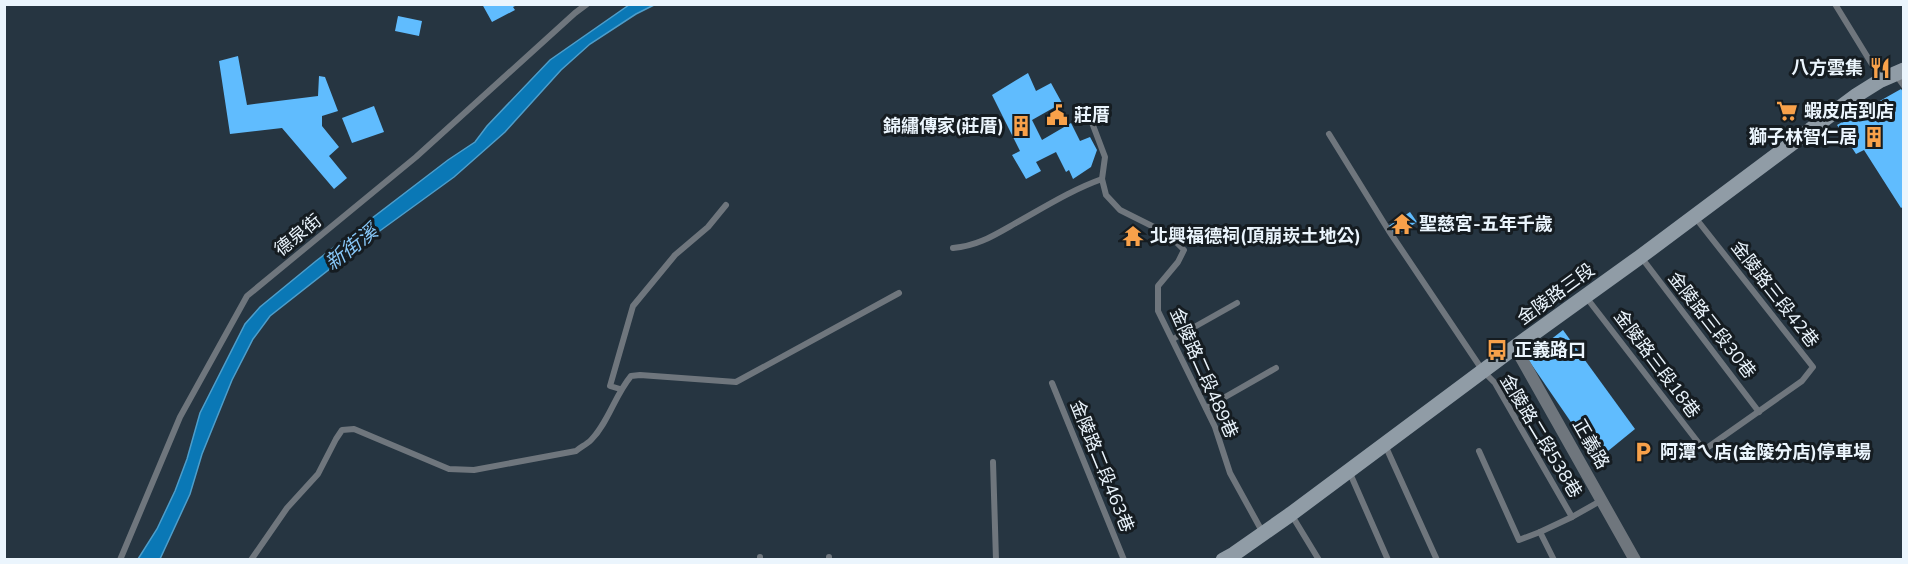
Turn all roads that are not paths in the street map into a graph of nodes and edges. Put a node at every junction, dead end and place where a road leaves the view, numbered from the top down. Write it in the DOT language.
graph roads {
  1 [pos="587,4"];
  2 [pos="1835,4"];
  3 [pos="1896,78"];
  4 [pos="1091,120"];
  5 [pos="1329,134"];
  6 [pos="1102,179"];
  7 [pos="726,205"];
  8 [pos="1694,216"];
  9 [pos="953,248"];
  10 [pos="1640,257"];
  11 [pos="899,293"];
  12 [pos="1586,296"];
  13 [pos="1237,303"];
  14 [pos="1173,339"];
  15 [pos="1515,347"];
  16 [pos="1276,368"];
  17 [pos="1483,371"];
  18 [pos="1052,383"];
  19 [pos="620,389"];
  20 [pos="1206,408"];
  21 [pos="1759,412"];
  22 [pos="1385,444"];
  23 [pos="1704,450"];
  24 [pos="1479,451"];
  25 [pos="993,462"];
  26 [pos="1348,471"];
  27 [pos="1602,499"];
  28 [pos="1291,514"];
  29 [pos="1572,517"];
  30 [pos="1540,532"];
  31 [pos="1263,533"];
  32 [pos="1228,557"];
  33 [pos="120,560"];
  34 [pos="251,560"];
  35 [pos="996,560"];
  36 [pos="1124,560"];
  37 [pos="1319,560"];
  38 [pos="1388,560"];
  39 [pos="1437,560"];
  40 [pos="1554,560"];
  41 [pos="1635,560"];
  1 -- 33 [label="lane, 德泉街"];
  2 -- 3 [label="lane"];
  3 -- 8 [label="main road, 金陵路三段"];
  4 -- 6 [label="lane"];
  5 -- 17 [label="lane, 金陵路二段538巷"];
  6 -- 9 [label="lane"];
  6 -- 14 [label="lane, 金陵路二段489巷"];
  7 -- 19 [label="lane"];
  8 -- 10 [label="main road, 金陵路三段"];
  8 -- 21 [label="lane, 金陵路三段42巷"];
  10 -- 12 [label="main road, 金陵路三段"];
  10 -- 21 [label="lane, 金陵路三段30巷"];
  11 -- 19 [label="lane"];
  12 -- 15 [label="main road, 金陵路三段"];
  12 -- 23 [label="lane, 金陵路三段18巷"];
  13 -- 14 [label="lane"];
  14 -- 20 [label="lane, 金陵路二段489巷"];
  15 -- 17 [label="main road, 金陵路三段"];
  15 -- 27 [label="street, 正義路"];
  16 -- 20 [label="lane"];
  17 -- 22 [label="main road, 金陵路三段"];
  17 -- 29 [label="lane, 金陵路二段538巷"];
  18 -- 36 [label="lane, 金陵路二段463巷"];
  19 -- 34 [label="lane"];
  20 -- 31 [label="lane, 金陵路二段489巷"];
  21 -- 23 [label="lane, 金陵路三段42巷"];
  22 -- 26 [label="main road, 金陵路三段"];
  22 -- 39 [label="lane"];
  24 -- 30 [label="lane"];
  25 -- 35 [label="lane"];
  26 -- 28 [label="main road, 金陵路三段"];
  26 -- 38 [label="lane"];
  27 -- 29 [label="lane"];
  27 -- 41 [label="street, 正義路"];
  28 -- 31 [label="main road, 金陵路三段"];
  28 -- 37 [label="lane"];
  29 -- 30 [label="lane"];
  30 -- 40 [label="lane"];
  31 -- 32 [label="main road, 金陵路三段"];
}
